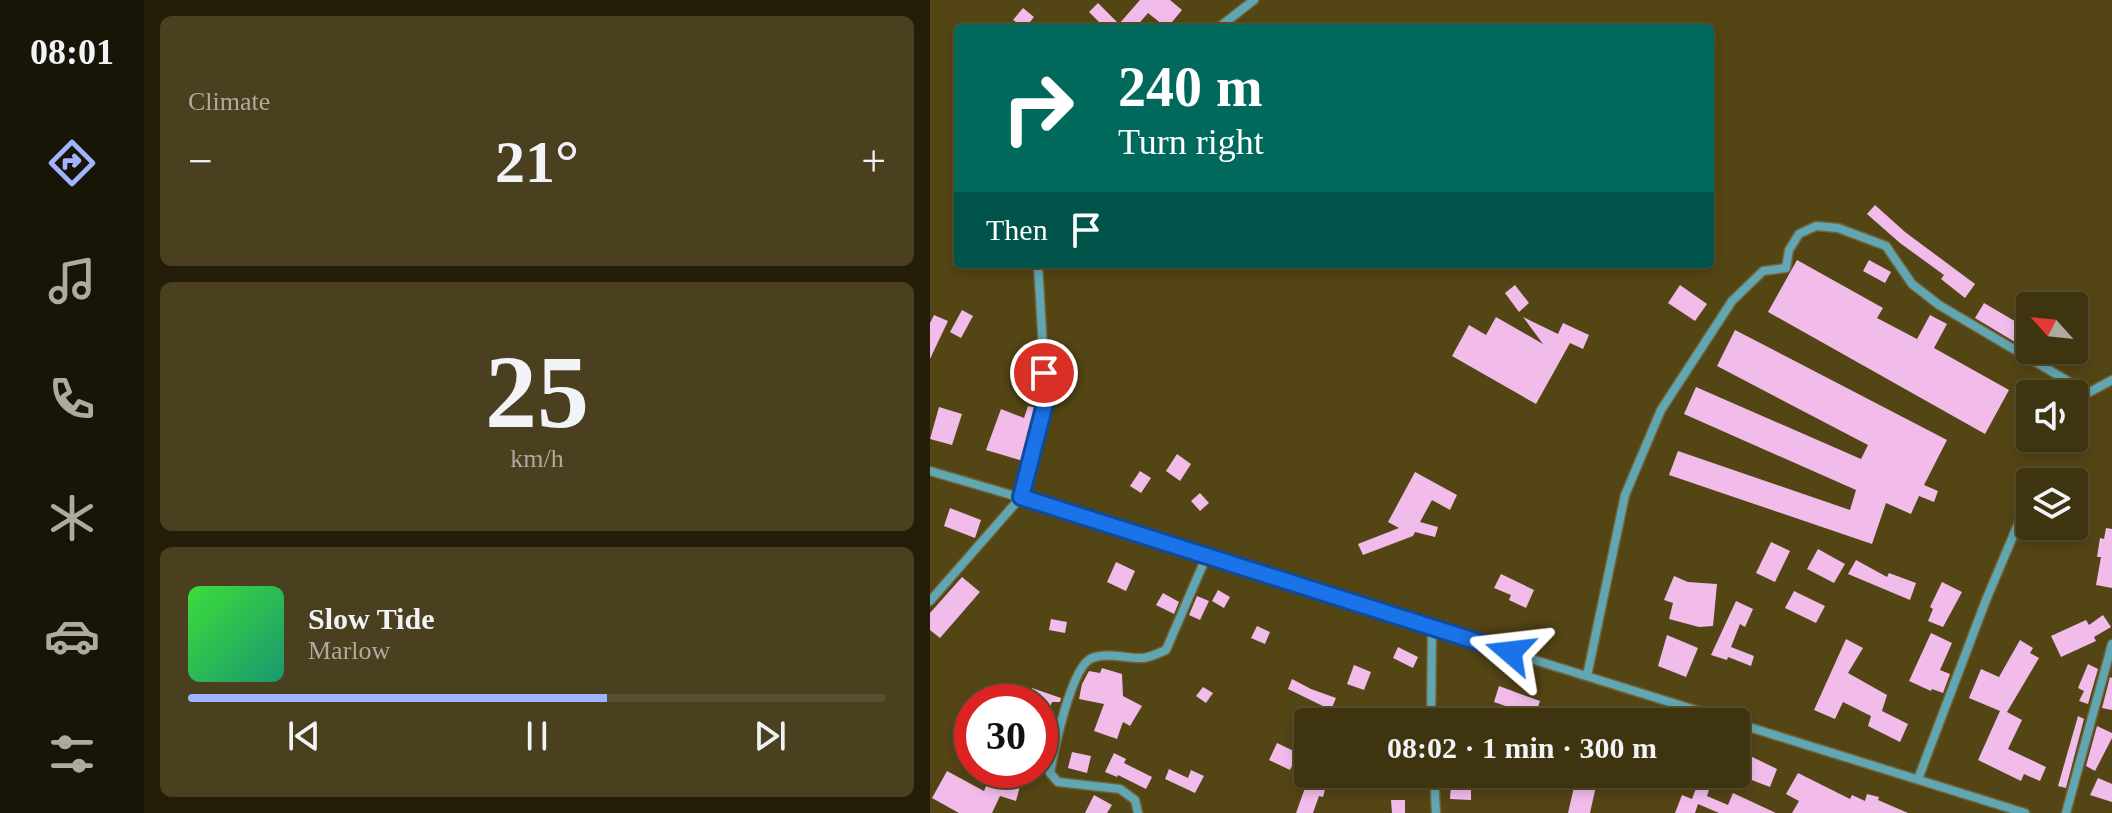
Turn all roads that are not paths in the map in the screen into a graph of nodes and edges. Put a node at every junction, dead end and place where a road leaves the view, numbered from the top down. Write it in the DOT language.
graph roads {
  1 [pos="1254,0"];
  2 [pos="1223,24"];
  3 [pos="1038,268"];
  4 [pos="2112,380"];
  5 [pos="930,471"];
  6 [pos="1021,497"];
  7 [pos="2016,529"];
  8 [pos="1207,555"];
  9 [pos="930,601"];
  10 [pos="1432,628"];
  11 [pos="2112,644"];
  12 [pos="1587,676"];
  13 [pos="1431,708"];
  14 [pos="1690,708"];
  15 [pos="1750,727"];
  16 [pos="1918,779"];
  17 [pos="1435,788"];
  18 [pos="1138,813"];
  19 [pos="1436,813"];
  20 [pos="2025,813"];
  21 [pos="2066,813"];
  1 -- 2 [label="street"];
  3 -- 6 [label="street"];
  4 -- 12 [label="street"];
  5 -- 6 [label="street"];
  6 -- 8 [label="street"];
  6 -- 9 [label="street"];
  7 -- 16 [label="street"];
  8 -- 10 [label="street"];
  8 -- 18 [label="street"];
  10 -- 12 [label="street"];
  10 -- 13 [label="street"];
  11 -- 21 [label="street"];
  12 -- 14 [label="street"];
  15 -- 16 [label="street"];
  16 -- 20 [label="street"];
  17 -- 19 [label="street"];
}
